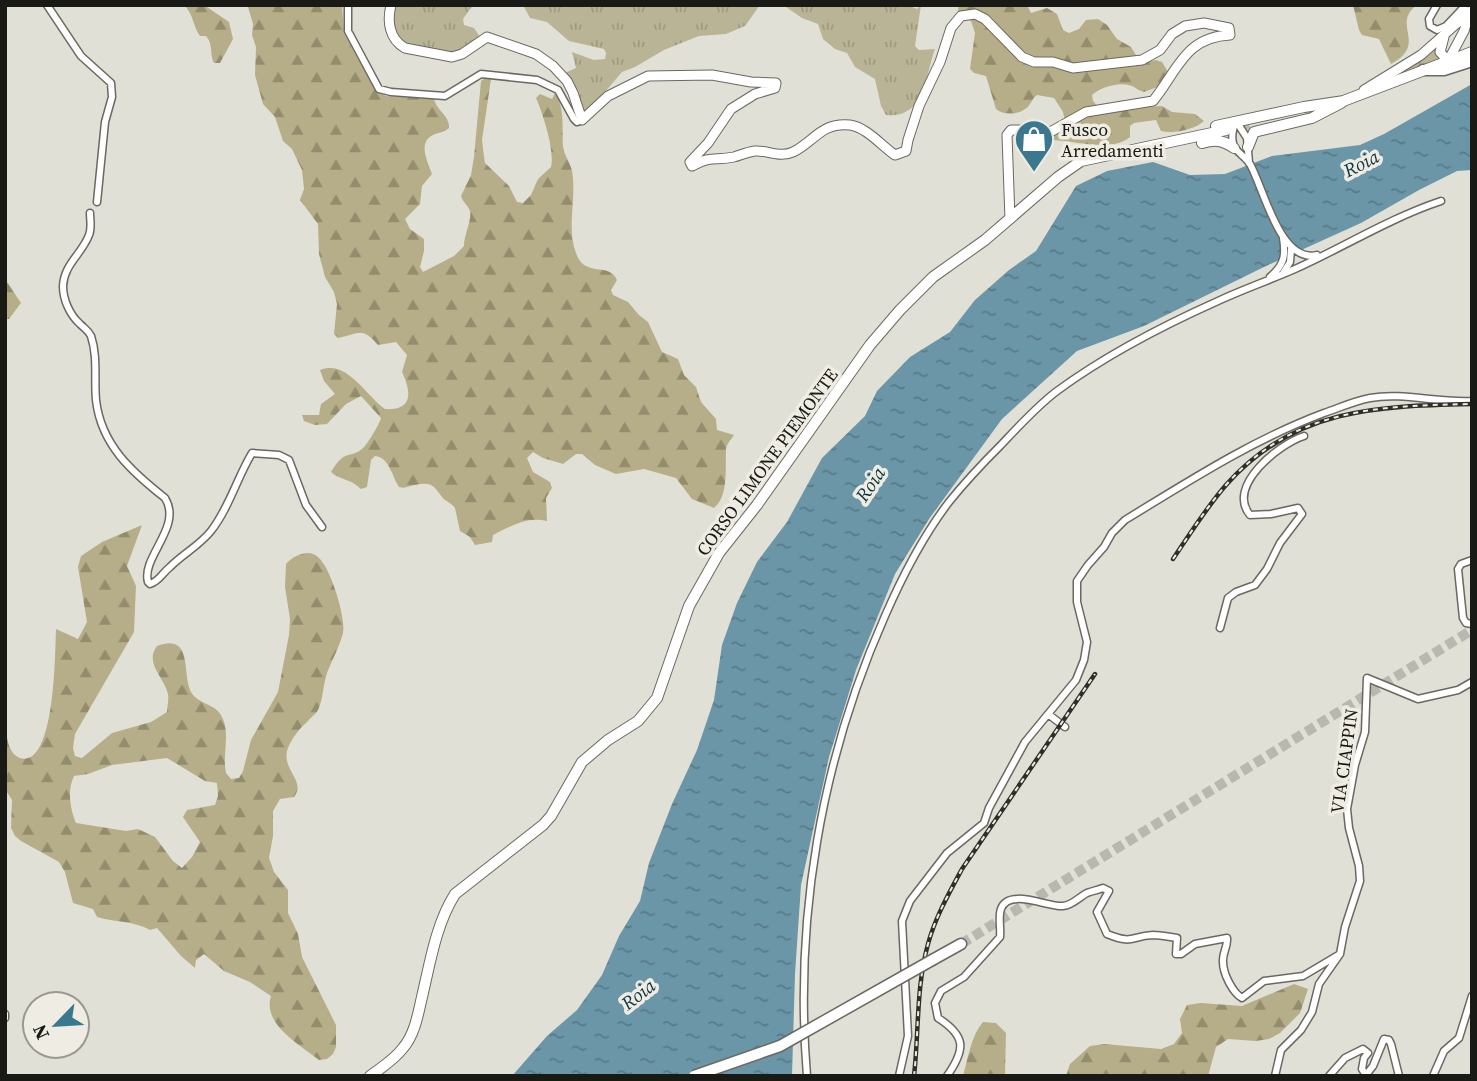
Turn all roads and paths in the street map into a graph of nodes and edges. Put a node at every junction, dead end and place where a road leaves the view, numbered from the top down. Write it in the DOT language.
graph roads {
  1 [pos="47,5"];
  2 [pos="348,5"];
  3 [pos="391,5"];
  4 [pos="1437,5"];
  5 [pos="1471,11"];
  6 [pos="1466,24"];
  7 [pos="1444,37"];
  8 [pos="1472,38"];
  9 [pos="1472,52"];
  10 [pos="1448,61"];
  11 [pos="1472,61"];
  12 [pos="1423,70"];
  13 [pos="1356,96"];
  14 [pos="1344,101"];
  15 [pos="582,120"];
  16 [pos="1236,121"];
  17 [pos="1249,124"];
  18 [pos="1226,130"];
  19 [pos="1248,141"];
  20 [pos="1231,144"];
  21 [pos="1090,158"];
  22 [pos="1249,163"];
  23 [pos="97,201"];
  24 [pos="1441,201"];
  25 [pos="90,213"];
  26 [pos="1010,219"];
  27 [pos="1288,251"];
  28 [pos="1322,254"];
  29 [pos="1286,263"];
  30 [pos="1300,267"];
  31 [pos="1283,275"];
  32 [pos="1266,280"];
  33 [pos="1472,401"];
  34 [pos="1304,436"];
  35 [pos="1264,438"];
  36 [pos="1274,453"];
  37 [pos="322,527"];
  38 [pos="1472,560"];
  39 [pos="1472,624"];
  40 [pos="1220,628"];
  41 [pos="1472,682"];
  42 [pos="1048,714"];
  43 [pos="1065,727"];
  44 [pos="961,944"];
  45 [pos="1340,954"];
  46 [pos="1472,996"];
  47 [pos="370,1076"];
  48 [pos="694,1076"];
  49 [pos="807,1076"];
  50 [pos="899,1076"];
  51 [pos="947,1076"];
  52 [pos="1275,1076"];
  53 [pos="1329,1076"];
  54 [pos="1399,1076"];
  55 [pos="1433,1076"];
  1 -- 23 [label="street"];
  2 -- 15 [label="street"];
  3 -- 15 [label="main road"];
  4 -- 5 [label="street"];
  5 -- 6 [label="main road"];
  5 -- 7 [label="main road"];
  6 -- 8 [label="main road"];
  6 -- 10 [label="main road"];
  7 -- 10 [label="main road"];
  7 -- 13 [label="main road"];
  9 -- 10 [label="main road"];
  10 -- 12 [label="main road"];
  11 -- 12 [label="highway"];
  12 -- 13 [label="main road"];
  13 -- 14 [label="main road"];
  14 -- 16 [label="main road"];
  14 -- 17 [label="main road"];
  14 -- 19 [label="main road"];
  15 -- 26 [label="main road"];
  16 -- 19 [label="street"];
  16 -- 20 [label="street"];
  16 -- 21 [label="main road"];
  18 -- 21 [label="main road, CORSO LIMONE PIEMONTE"];
  19 -- 22 [label="street"];
  20 -- 21 [label="main road"];
  20 -- 22 [label="street"];
  21 -- 26 [label="main road, CORSO LIMONE PIEMONTE"];
  22 -- 27 [label="street"];
  24 -- 28 [label="street"];
  25 -- 37 [label="street"];
  26 -- 47 [label="main road, CORSO LIMONE PIEMONTE"];
  27 -- 28 [label="street"];
  27 -- 29 [label="street"];
  28 -- 30 [label="street"];
  29 -- 30 [label="street"];
  29 -- 31 [label="street"];
  29 -- 32 [label="street"];
  30 -- 31 [label="street"];
  31 -- 32 [label="street"];
  32 -- 49 [label="street"];
  33 -- 35 [label="street"];
  34 -- 36 [label="street"];
  35 -- 36 [label="street"];
  35 -- 42 [label="street"];
  36 -- 40 [label="street"];
  38 -- 39 [label="street"];
  41 -- 45 [label="street, VIA CIAPPIN"];
  42 -- 43 [label="street"];
  42 -- 50 [label="street"];
  44 -- 48 [label="highway, bridge"];
  45 -- 51 [label="street"];
  45 -- 52 [label="street, VIA CIAPPIN"];
  46 -- 55 [label="street"];
  53 -- 54 [label="street"];
}
